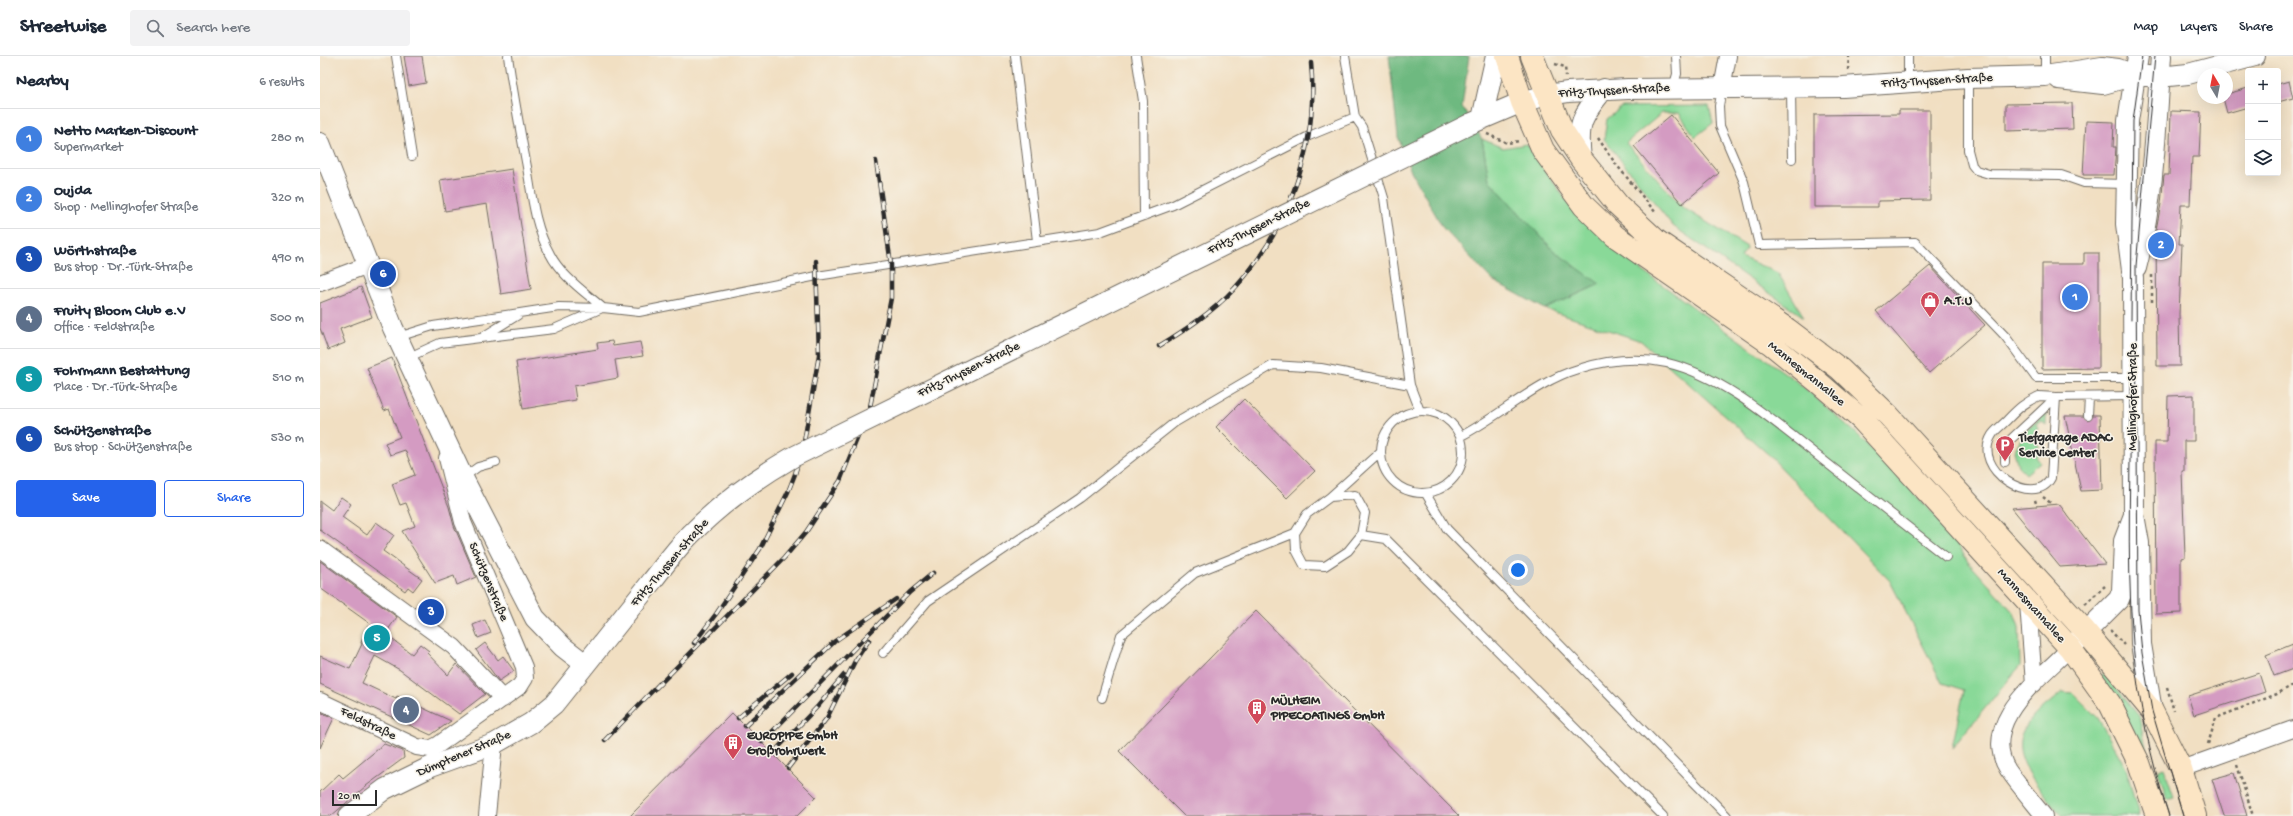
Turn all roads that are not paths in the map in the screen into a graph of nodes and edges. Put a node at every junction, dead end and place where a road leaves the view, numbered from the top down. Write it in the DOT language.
graph roads {
  1 [pos="396,56"];
  2 [pos="508,56"];
  3 [pos="1015,56"];
  4 [pos="1136,56"];
  5 [pos="1345,56"];
  6 [pos="1496,56"];
  7 [pos="1507,56"];
  8 [pos="1532,56"];
  9 [pos="1676,56"];
  10 [pos="1728,56"];
  11 [pos="1908,56"];
  12 [pos="2045,56"];
  13 [pos="2138,56"];
  14 [pos="2161,56"];
  15 [pos="2255,56"];
  16 [pos="2137,75"];
  17 [pos="2045,76"];
  18 [pos="2159,77"];
  19 [pos="1968,78"];
  20 [pos="1908,82"];
  21 [pos="1672,88"];
  22 [pos="1722,88"];
  23 [pos="1791,88"];
  24 [pos="1604,89"];
  25 [pos="1546,95"];
  26 [pos="1522,102"];
  27 [pos="1355,117"];
  28 [pos="1476,121"];
  29 [pos="320,144"];
  30 [pos="412,156"];
  31 [pos="1581,159"];
  32 [pos="1792,159"];
  33 [pos="2127,184"];
  34 [pos="1144,216"];
  35 [pos="2144,236"];
  36 [pos="1037,241"];
  37 [pos="368,265"];
  38 [pos="2133,278"];
  39 [pos="320,283"];
  40 [pos="603,308"];
  41 [pos="522,312"];
  42 [pos="483,337"];
  43 [pos="398,338"];
  44 [pos="407,358"];
  45 [pos="1410,385"];
  46 [pos="2133,387"];
  47 [pos="2056,397"];
  48 [pos="2089,398"];
  49 [pos="1420,411"];
  50 [pos="2088,416"];
  51 [pos="440,432"];
  52 [pos="1461,436"];
  53 [pos="1380,452"];
  54 [pos="496,462"];
  55 [pos="2005,462"];
  56 [pos="463,478"];
  57 [pos="1426,494"];
  58 [pos="1330,497"];
  59 [pos="2134,515"];
  60 [pos="1295,533"];
  61 [pos="1361,535"];
  62 [pos="320,549"];
  63 [pos="1946,557"];
  64 [pos="2028,603"];
  65 [pos="2085,631"];
  66 [pos="2070,648"];
  67 [pos="883,653"];
  68 [pos="2110,661"];
  69 [pos="585,664"];
  70 [pos="2034,684"];
  71 [pos="1102,698"];
  72 [pos="503,699"];
  73 [pos="320,701"];
  74 [pos="2152,711"];
  75 [pos="2293,729"];
  76 [pos="494,744"];
  77 [pos="417,748"];
  78 [pos="2181,769"];
  79 [pos="349,816"];
  80 [pos="487,816"];
  81 [pos="1663,816"];
  82 [pos="1727,816"];
  83 [pos="2044,816"];
  84 [pos="2157,816"];
  85 [pos="2195,816"];
  1 -- 30 [label="lane"];
  2 -- 40 [label="lane"];
  3 -- 36 [label="lane"];
  4 -- 34 [label="lane"];
  5 -- 27 [label="lane"];
  6 -- 28 [label="street"];
  7 -- 26 [label="main road, Mannesmannallee"];
  8 -- 25 [label="main road, Mannesmannallee"];
  9 -- 21 [label="lane"];
  10 -- 22 [label="street"];
  11 -- 20 [label="lane"];
  12 -- 17 [label="lane"];
  13 -- 16 [label="street, Mellinghofer Straße"];
  14 -- 18 [label="street, Mellinghofer Straße"];
  15 -- 18 [label="street, Fritz-Thyssen-Straße"];
  16 -- 17 [label="street, Fritz-Thyssen-Straße"];
  16 -- 18 [label="street, Fritz-Thyssen-Straße"];
  16 -- 33 [label="street, Mellinghofer Straße"];
  16 -- 35 [label="street"];
  17 -- 19 [label="street, Fritz-Thyssen-Straße"];
  18 -- 35 [label="street, Mellinghofer Straße"];
  19 -- 20 [label="street, Fritz-Thyssen-Straße"];
  19 -- 33 [label="lane"];
  20 -- 23 [label="street, Fritz-Thyssen-Straße"];
  21 -- 22 [label="street, Fritz-Thyssen-Straße"];
  21 -- 24 [label="street, Fritz-Thyssen-Straße"];
  22 -- 23 [label="street, Fritz-Thyssen-Straße"];
  22 -- 46 [label="lane"];
  23 -- 32 [label="lane"];
  24 -- 25 [label="street, Fritz-Thyssen-Straße"];
  24 -- 31 [label="street"];
  25 -- 26 [label="street, Fritz-Thyssen-Straße"];
  25 -- 31 [label="main road, Mannesmannallee"];
  26 -- 28 [label="street, Fritz-Thyssen-Straße"];
  26 -- 64 [label="main road, Mannesmannallee"];
  27 -- 34 [label="lane"];
  27 -- 45 [label="lane"];
  28 -- 69 [label="street, Fritz-Thyssen-Straße, bridge"];
  29 -- 37 [label="street, Schützenstraße"];
  31 -- 65 [label="main road, Mannesmannallee"];
  33 -- 38 [label="street, Mellinghofer Straße"];
  34 -- 36 [label="lane"];
  35 -- 38 [label="street, Mellinghofer Straße"];
  36 -- 40 [label="lane"];
  37 -- 39 [label="street"];
  37 -- 43 [label="street, Schützenstraße"];
  38 -- 46 [label="street, Mellinghofer Straße"];
  40 -- 41 [label="lane"];
  40 -- 42 [label="lane"];
  41 -- 42 [label="lane"];
  41 -- 43 [label="lane"];
  42 -- 44 [label="lane"];
  43 -- 44 [label="street, Schützenstraße"];
  44 -- 51 [label="street, Schützenstraße"];
  45 -- 49 [label="lane"];
  45 -- 67 [label="lane"];
  46 -- 48 [label="lane"];
  46 -- 59 [label="street, Mellinghofer Straße"];
  47 -- 47 [label="lane"];
  47 -- 48 [label="lane"];
  47 -- 55 [label="lane"];
  48 -- 50 [label="lane"];
  49 -- 52 [label="lane"];
  49 -- 53 [label="lane"];
  51 -- 56 [label="street, Schützenstraße"];
  51 -- 72 [label="street, Schützenstraße"];
  52 -- 57 [label="lane"];
  52 -- 63 [label="lane"];
  53 -- 57 [label="lane"];
  53 -- 58 [label="lane"];
  54 -- 56 [label="lane"];
  56 -- 69 [label="street, Schützenstraße"];
  57 -- 82 [label="lane"];
  58 -- 60 [label="lane"];
  58 -- 61 [label="lane"];
  59 -- 65 [label="street, Mellinghofer Straße"];
  59 -- 74 [label="street, Mellinghofer Straße"];
  60 -- 61 [label="lane"];
  60 -- 71 [label="lane"];
  61 -- 81 [label="lane"];
  62 -- 72 [label="street"];
  64 -- 66 [label="main road, Mannesmannallee"];
  64 -- 70 [label="street"];
  65 -- 66 [label="street, Mellinghofer Straße"];
  65 -- 68 [label="main road, Mannesmannallee"];
  66 -- 70 [label="street"];
  66 -- 84 [label="main road, Mannesmannallee"];
  68 -- 74 [label="main road, Mellinghofer Straße"];
  69 -- 76 [label="street, Dümptener Straße"];
  70 -- 83 [label="street"];
  72 -- 77 [label="street, Dümptener Straße"];
  73 -- 77 [label="street, Feldstraße"];
  74 -- 78 [label="main road, Mellinghofer Straße"];
  75 -- 78 [label="street"];
  76 -- 79 [label="street, Dümptener Straße"];
  76 -- 80 [label="street"];
  78 -- 85 [label="main road, Mellinghofer Straße"];
}
